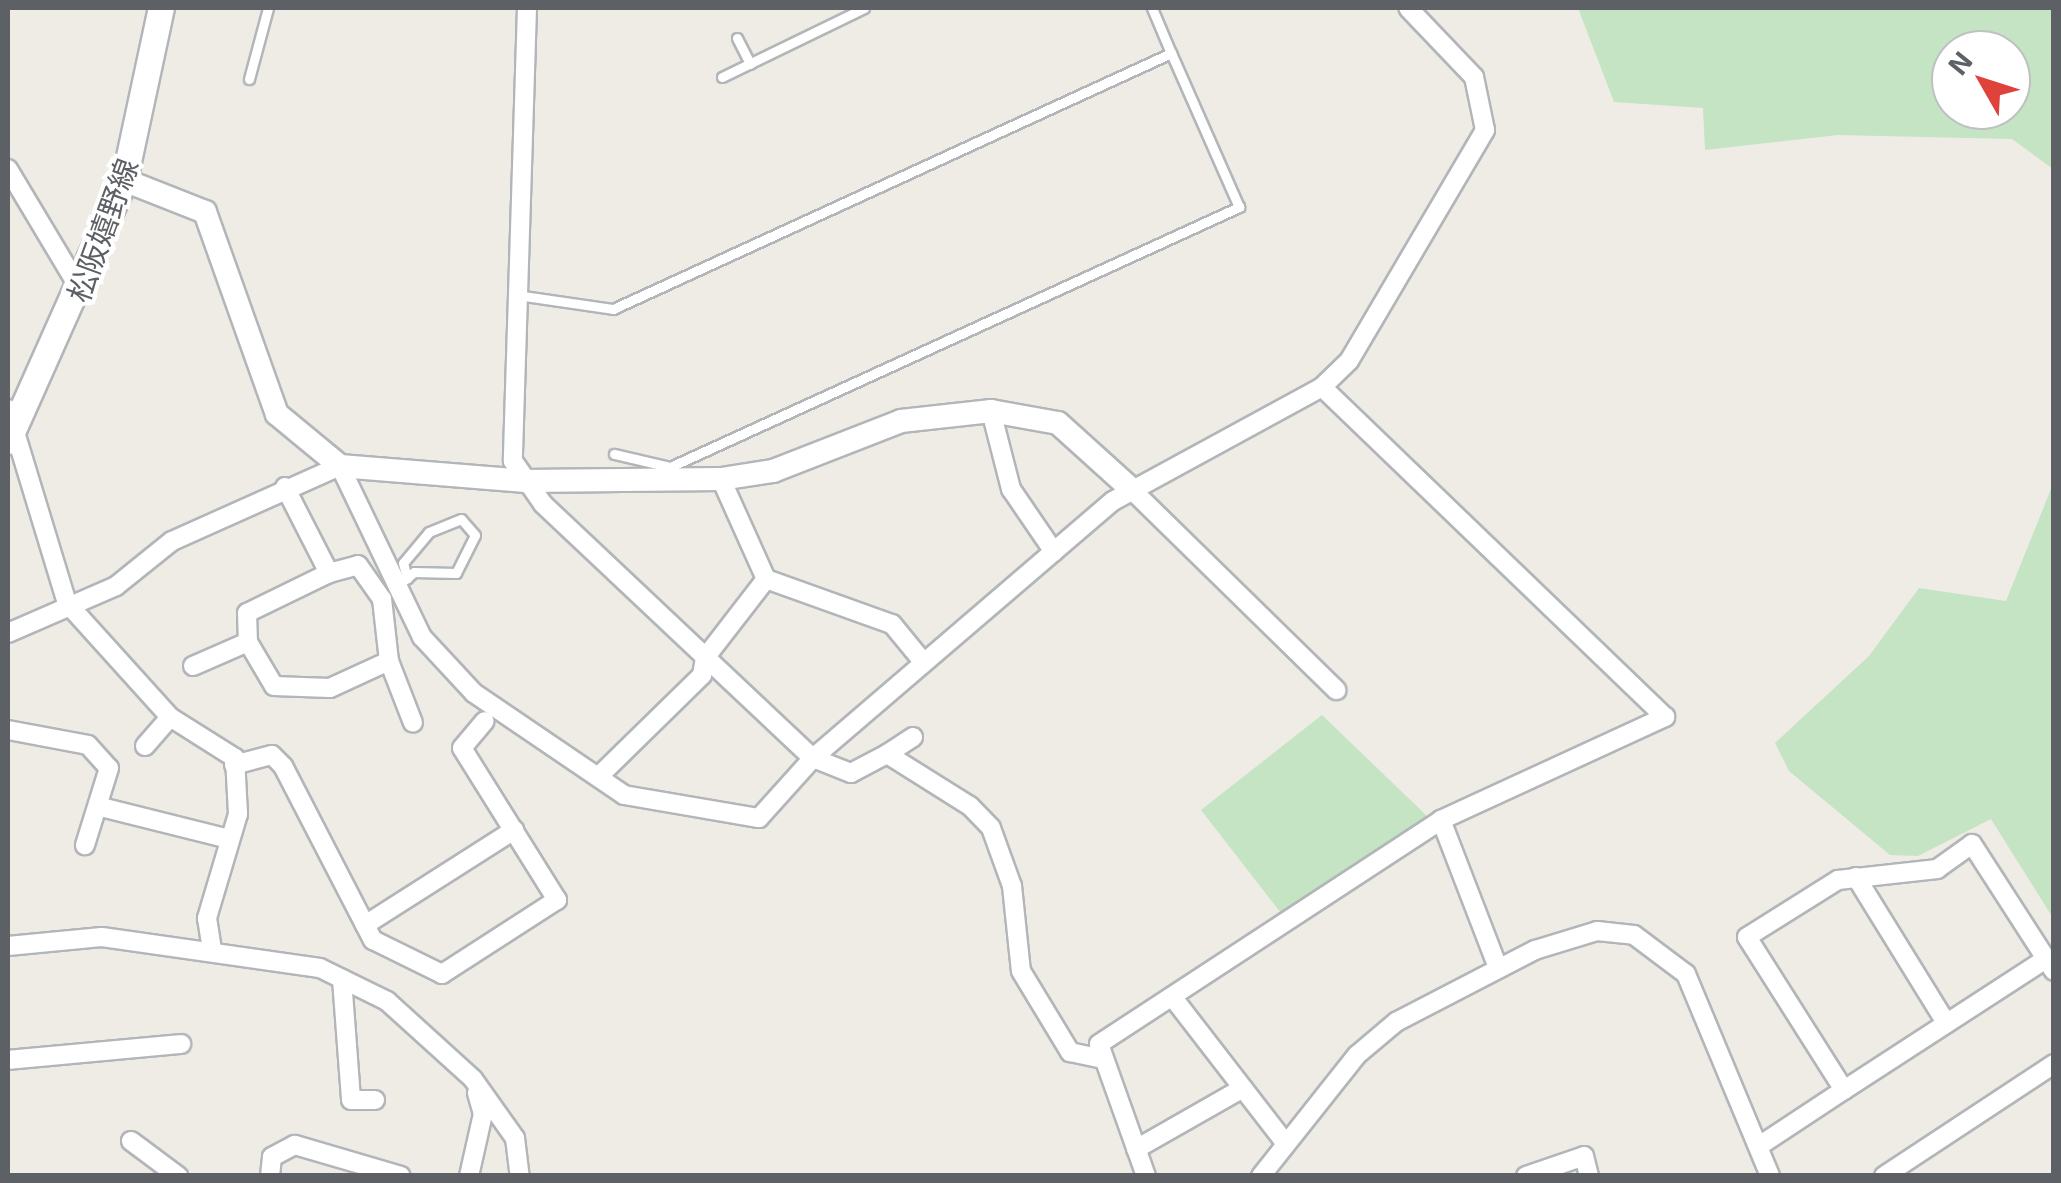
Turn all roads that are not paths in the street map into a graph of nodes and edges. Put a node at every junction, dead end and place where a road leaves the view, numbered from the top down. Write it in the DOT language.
graph roads {
  1 [pos="161,8"];
  2 [pos="268,8"];
  3 [pos="526,8"];
  4 [pos="864,8"];
  5 [pos="1152,8"];
  6 [pos="1408,8"];
  7 [pos="737,38"];
  8 [pos="1170,53"];
  9 [pos="750,64"];
  10 [pos="722,77"];
  11 [pos="249,78"];
  12 [pos="8,169"];
  13 [pos="124,180"];
  14 [pos="82,292"];
  15 [pos="524,296"];
  16 [pos="1322,387"];
  17 [pos="991,411"];
  18 [pos="11,426"];
  19 [pos="614,454"];
  20 [pos="340,466"];
  21 [pos="721,479"];
  22 [pos="525,481"];
  23 [pos="285,487"];
  24 [pos="1130,488"];
  25 [pos="1054,552"];
  26 [pos="329,573"];
  27 [pos="766,579"];
  28 [pos="401,582"];
  29 [pos="67,602"];
  30 [pos="8,633"];
  31 [pos="248,642"];
  32 [pos="705,658"];
  33 [pos="389,660"];
  34 [pos="924,664"];
  35 [pos="192,666"];
  36 [pos="1336,690"];
  37 [pos="170,718"];
  38 [pos="484,721"];
  39 [pos="412,723"];
  40 [pos="8,730"];
  41 [pos="913,737"];
  42 [pos="145,746"];
  43 [pos="886,754"];
  44 [pos="814,758"];
  45 [pos="234,765"];
  46 [pos="598,777"];
  47 [pos="101,807"];
  48 [pos="1441,820"];
  49 [pos="514,830"];
  50 [pos="229,839"];
  51 [pos="86,845"];
  52 [pos="1856,877"];
  53 [pos="365,925"];
  54 [pos="8,946"];
  55 [pos="212,950"];
  56 [pos="2049,965"];
  57 [pos="1498,968"];
  58 [pos="342,979"];
  59 [pos="1174,999"];
  60 [pos="1946,1023"];
  61 [pos="181,1044"];
  62 [pos="1099,1058"];
  63 [pos="8,1060"];
  64 [pos="2054,1064"];
  65 [pos="473,1079"];
  66 [pos="1242,1088"];
  67 [pos="1844,1090"];
  68 [pos="374,1100"];
  69 [pos="131,1141"];
  70 [pos="1286,1144"];
  71 [pos="1758,1146"];
  72 [pos="1136,1149"];
  73 [pos="178,1176"];
  74 [pos="270,1176"];
  75 [pos="401,1176"];
  76 [pos="469,1176"];
  77 [pos="520,1176"];
  78 [pos="1146,1176"];
  79 [pos="1261,1176"];
  80 [pos="1526,1176"];
  81 [pos="1588,1176"];
  82 [pos="1770,1176"];
  83 [pos="1884,1176"];
  1 -- 13 [label="main road, 松阪嬉野線"];
  2 -- 11 [label="lane"];
  3 -- 15 [label="street"];
  4 -- 9 [label="lane"];
  5 -- 8 [label="lane"];
  6 -- 16 [label="street"];
  7 -- 9 [label="lane"];
  8 -- 15 [label="lane"];
  8 -- 19 [label="lane"];
  9 -- 10 [label="lane"];
  12 -- 14 [label="street"];
  13 -- 14 [label="main road, 松阪嬉野線"];
  13 -- 20 [label="street"];
  14 -- 18 [label="main road, 松阪嬉野線"];
  15 -- 22 [label="street"];
  16 -- 24 [label="street"];
  16 -- 48 [label="street"];
  17 -- 21 [label="street"];
  17 -- 24 [label="street"];
  17 -- 25 [label="street"];
  18 -- 29 [label="street"];
  20 -- 22 [label="street"];
  20 -- 23 [label="street"];
  20 -- 28 [label="street"];
  21 -- 22 [label="street"];
  21 -- 27 [label="street"];
  22 -- 32 [label="street"];
  23 -- 26 [label="street"];
  23 -- 29 [label="street"];
  24 -- 25 [label="street"];
  24 -- 36 [label="street"];
  25 -- 34 [label="street"];
  26 -- 31 [label="street"];
  26 -- 33 [label="street"];
  27 -- 32 [label="street"];
  27 -- 34 [label="street"];
  28 -- 28 [label="lane"];
  28 -- 46 [label="street"];
  29 -- 30 [label="street"];
  29 -- 37 [label="street"];
  31 -- 33 [label="street"];
  31 -- 35 [label="street"];
  32 -- 44 [label="street"];
  32 -- 46 [label="street"];
  33 -- 39 [label="street"];
  34 -- 44 [label="street"];
  37 -- 42 [label="street"];
  37 -- 45 [label="street"];
  38 -- 49 [label="street"];
  40 -- 47 [label="street"];
  41 -- 43 [label="street"];
  43 -- 44 [label="street"];
  43 -- 62 [label="street"];
  44 -- 46 [label="street"];
  45 -- 50 [label="street"];
  45 -- 53 [label="street"];
  47 -- 50 [label="street"];
  47 -- 51 [label="street"];
  48 -- 57 [label="street"];
  48 -- 59 [label="street"];
  49 -- 53 [label="street"];
  49 -- 53 [label="street"];
  50 -- 55 [label="street"];
  52 -- 56 [label="street"];
  52 -- 60 [label="street"];
  52 -- 67 [label="street"];
  54 -- 55 [label="street"];
  55 -- 58 [label="street"];
  56 -- 60 [label="street"];
  57 -- 70 [label="street"];
  57 -- 71 [label="street"];
  58 -- 65 [label="street"];
  58 -- 68 [label="street"];
  59 -- 62 [label="street"];
  59 -- 66 [label="street"];
  60 -- 67 [label="street"];
  61 -- 63 [label="street"];
  62 -- 72 [label="street"];
  64 -- 83 [label="street"];
  65 -- 76 [label="street"];
  65 -- 77 [label="street"];
  66 -- 70 [label="street"];
  66 -- 72 [label="street"];
  67 -- 71 [label="street"];
  69 -- 73 [label="street"];
  70 -- 79 [label="street"];
  71 -- 82 [label="street"];
  72 -- 78 [label="street"];
  74 -- 75 [label="street"];
  80 -- 81 [label="street"];
}
